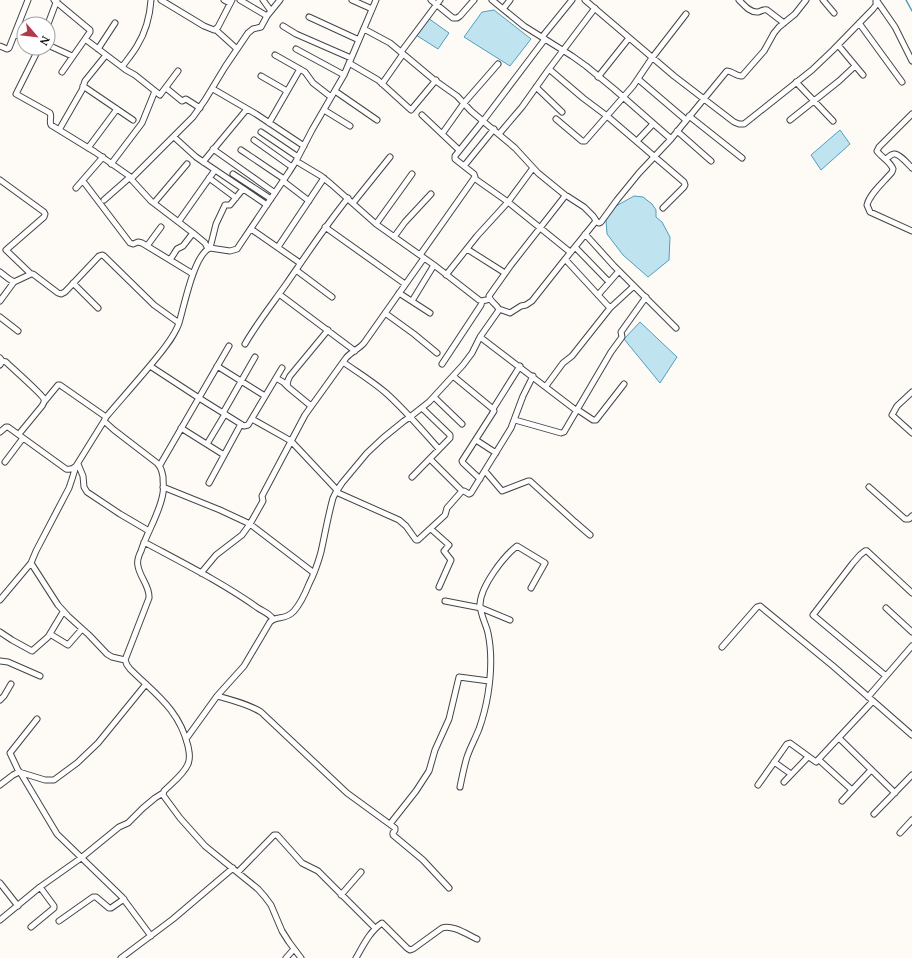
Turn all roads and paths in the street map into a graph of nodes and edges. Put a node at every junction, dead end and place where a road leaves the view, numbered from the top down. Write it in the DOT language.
graph roads {
  1 [pos="28,0"];
  2 [pos="151,0"];
  3 [pos="161,0"];
  4 [pos="224,0"];
  5 [pos="240,0"];
  6 [pos="263,0"];
  7 [pos="280,0"];
  8 [pos="352,0"];
  9 [pos="376,0"];
  10 [pos="431,0"];
  11 [pos="474,0"];
  12 [pos="492,0"];
  13 [pos="510,0"];
  14 [pos="572,0"];
  15 [pos="585,0"];
  16 [pos="739,0"];
  17 [pos="806,0"];
  18 [pos="823,0"];
  19 [pos="56,1"];
  20 [pos="876,1"];
  21 [pos="231,2"];
  22 [pos="438,2"];
  23 [pos="595,8"];
  24 [pos="372,9"];
  25 [pos="503,9"];
  26 [pos="271,11"];
  27 [pos="834,13"];
  28 [pos="686,14"];
  29 [pos="51,16"];
  30 [pos="267,16"];
  31 [pos="309,17"];
  32 [pos="115,23"];
  33 [pos="784,23"];
  34 [pos="859,23"];
  35 [pos="283,26"];
  36 [pos="364,29"];
  37 [pos="216,30"];
  38 [pos="15,35"];
  39 [pos="544,38"];
  40 [pos="629,38"];
  41 [pos="85,39"];
  42 [pos="359,40"];
  43 [pos="838,45"];
  44 [pos="0,46"];
  45 [pos="56,49"];
  46 [pos="98,49"];
  47 [pos="238,49"];
  48 [pos="296,50"];
  49 [pos="563,51"];
  50 [pos="402,53"];
  51 [pos="106,55"];
  52 [pos="275,55"];
  53 [pos="35,56"];
  54 [pos="72,56"];
  55 [pos="652,58"];
  56 [pos="350,61"];
  57 [pos="912,61"];
  58 [pos="498,64"];
  59 [pos="855,66"];
  60 [pos="122,67"];
  61 [pos="300,69"];
  62 [pos="549,69"];
  63 [pos="178,71"];
  64 [pos="62,72"];
  65 [pos="344,75"];
  66 [pos="261,76"];
  67 [pos="863,76"];
  68 [pos="598,77"];
  69 [pos="638,79"];
  70 [pos="436,80"];
  71 [pos="796,82"];
  72 [pos="902,82"];
  73 [pos="382,84"];
  74 [pos="83,86"];
  75 [pos="166,88"];
  76 [pos="536,88"];
  77 [pos="213,89"];
  78 [pos="288,90"];
  79 [pos="155,91"];
  80 [pos="335,91"];
  81 [pos="331,97"];
  82 [pos="623,98"];
  83 [pos="704,99"];
  84 [pos="814,100"];
  85 [pos="464,104"];
  86 [pos="200,108"];
  87 [pos="117,109"];
  88 [pos="247,109"];
  89 [pos="324,110"];
  90 [pos="562,112"];
  91 [pos="912,114"];
  92 [pos="422,115"];
  93 [pos="607,116"];
  94 [pos="688,118"];
  95 [pos="556,119"];
  96 [pos="133,120"];
  97 [pos="377,120"];
  98 [pos="790,120"];
  99 [pos="483,121"];
  100 [pos="833,121"];
  101 [pos="269,123"];
  102 [pos="653,124"];
  103 [pos="350,126"];
  104 [pos="494,129"];
  105 [pos="59,130"];
  106 [pos="677,131"];
  107 [pos="261,132"];
  108 [pos="442,134"];
  109 [pos="500,134"];
  110 [pos="174,137"];
  111 [pos="671,139"];
  112 [pos="254,140"];
  113 [pos="637,141"];
  114 [pos="304,146"];
  115 [pos="88,148"];
  116 [pos="213,148"];
  117 [pos="241,150"];
  118 [pos="459,150"];
  119 [pos="655,156"];
  120 [pos="103,157"];
  121 [pos="390,157"];
  122 [pos="742,158"];
  123 [pos="297,159"];
  124 [pos="886,159"];
  125 [pos="711,161"];
  126 [pos="202,162"];
  127 [pos="111,164"];
  128 [pos="187,164"];
  129 [pos="464,166"];
  130 [pos="292,167"];
  131 [pos="534,168"];
  132 [pos="912,168"];
  133 [pos="215,170"];
  134 [pos="233,174"];
  135 [pos="412,174"];
  136 [pos="130,178"];
  137 [pos="209,178"];
  138 [pos="324,178"];
  139 [pos="474,178"];
  140 [pos="0,180"];
  141 [pos="283,180"];
  142 [pos="82,181"];
  143 [pos="76,188"];
  144 [pos="243,189"];
  145 [pos="275,193"];
  146 [pos="430,194"];
  147 [pos="566,195"];
  148 [pos="236,198"];
  149 [pos="348,198"];
  150 [pos="271,199"];
  151 [pos="104,200"];
  152 [pos="309,201"];
  153 [pos="508,202"];
  154 [pos="154,203"];
  155 [pos="353,203"];
  156 [pos="267,205"];
  157 [pos="663,208"];
  158 [pos="179,221"];
  159 [pos="596,221"];
  160 [pos="376,224"];
  161 [pos="161,227"];
  162 [pos="325,227"];
  163 [pos="251,228"];
  164 [pos="540,228"];
  165 [pos="912,231"];
  166 [pos="193,233"];
  167 [pos="585,234"];
  168 [pos="394,237"];
  169 [pos="147,246"];
  170 [pos="278,247"];
  171 [pos="575,247"];
  172 [pos="209,248"];
  173 [pos="467,249"];
  174 [pos="570,252"];
  175 [pos="422,256"];
  176 [pos="565,259"];
  177 [pos="170,260"];
  178 [pos="300,263"];
  179 [pos="434,265"];
  180 [pos="296,270"];
  181 [pos="619,271"];
  182 [pos="0,272"];
  183 [pos="505,273"];
  184 [pos="31,274"];
  185 [pos="193,274"];
  186 [pos="446,275"];
  187 [pos="14,282"];
  188 [pos="609,282"];
  189 [pos="73,283"];
  190 [pos="405,284"];
  191 [pos="634,286"];
  192 [pos="399,293"];
  193 [pos="279,294"];
  194 [pos="598,295"];
  195 [pos="646,297"];
  196 [pos="332,298"];
  197 [pos="490,299"];
  198 [pos="0,301"];
  199 [pos="412,301"];
  200 [pos="482,301"];
  201 [pos="98,308"];
  202 [pos="610,308"];
  203 [pos="499,309"];
  204 [pos="385,313"];
  205 [pos="430,313"];
  206 [pos="0,317"];
  207 [pos="179,323"];
  208 [pos="676,328"];
  209 [pos="328,330"];
  210 [pos="18,331"];
  211 [pos="480,336"];
  212 [pos="245,344"];
  213 [pos="229,346"];
  214 [pos="355,351"];
  215 [pos="437,353"];
  216 [pos="254,357"];
  217 [pos="1,361"];
  218 [pos="342,362"];
  219 [pos="442,364"];
  220 [pos="150,366"];
  221 [pos="217,366"];
  222 [pos="520,366"];
  223 [pos="282,368"];
  224 [pos="453,376"];
  225 [pos="533,376"];
  226 [pos="276,378"];
  227 [pos="241,381"];
  228 [pos="624,384"];
  229 [pos="546,386"];
  230 [pos="288,387"];
  231 [pos="912,392"];
  232 [pos="265,396"];
  233 [pos="434,397"];
  234 [pos="199,398"];
  235 [pos="44,402"];
  236 [pos="311,406"];
  237 [pos="422,408"];
  238 [pos="493,409"];
  239 [pos="577,410"];
  240 [pos="224,413"];
  241 [pos="410,417"];
  242 [pos="105,419"];
  243 [pos="252,419"];
  244 [pos="514,420"];
  245 [pos="241,424"];
  246 [pos="462,424"];
  247 [pos="181,428"];
  248 [pos="0,431"];
  249 [pos="912,433"];
  250 [pos="21,436"];
  251 [pos="476,440"];
  252 [pos="291,441"];
  253 [pos="207,444"];
  254 [pos="439,449"];
  255 [pos="496,453"];
  256 [pos="224,455"];
  257 [pos="430,459"];
  258 [pos="5,462"];
  259 [pos="77,465"];
  260 [pos="160,465"];
  261 [pos="485,471"];
  262 [pos="412,477"];
  263 [pos="480,479"];
  264 [pos="208,483"];
  265 [pos="163,487"];
  266 [pos="869,487"];
  267 [pos="336,491"];
  268 [pos="462,491"];
  269 [pos="912,516"];
  270 [pos="250,524"];
  271 [pos="431,529"];
  272 [pos="149,531"];
  273 [pos="590,535"];
  274 [pos="144,542"];
  275 [pos="31,563"];
  276 [pos="201,573"];
  277 [pos="314,573"];
  278 [pos="438,588"];
  279 [pos="531,588"];
  280 [pos="912,593"];
  281 [pos="0,600"];
  282 [pos="445,601"];
  283 [pos="480,608"];
  284 [pos="886,608"];
  285 [pos="63,612"];
  286 [pos="273,619"];
  287 [pos="510,620"];
  288 [pos="82,629"];
  289 [pos="0,632"];
  290 [pos="912,632"];
  291 [pos="50,634"];
  292 [pos="912,646"];
  293 [pos="722,647"];
  294 [pos="125,660"];
  295 [pos="0,661"];
  296 [pos="40,676"];
  297 [pos="886,676"];
  298 [pos="489,681"];
  299 [pos="11,684"];
  300 [pos="146,684"];
  301 [pos="217,696"];
  302 [pos="868,697"];
  303 [pos="0,700"];
  304 [pos="873,701"];
  305 [pos="37,719"];
  306 [pos="912,735"];
  307 [pos="839,738"];
  308 [pos="186,739"];
  309 [pos="808,757"];
  310 [pos="819,760"];
  311 [pos="774,762"];
  312 [pos="871,770"];
  313 [pos="19,772"];
  314 [pos="791,774"];
  315 [pos="912,775"];
  316 [pos="784,782"];
  317 [pos="0,784"];
  318 [pos="758,785"];
  319 [pos="460,787"];
  320 [pos="852,790"];
  321 [pos="895,792"];
  322 [pos="163,793"];
  323 [pos="842,801"];
  324 [pos="874,814"];
  325 [pos="912,820"];
  326 [pos="390,824"];
  327 [pos="900,833"];
  328 [pos="81,858"];
  329 [pos="235,870"];
  330 [pos="361,872"];
  331 [pos="0,883"];
  332 [pos="40,888"];
  333 [pos="449,888"];
  334 [pos="342,895"];
  335 [pos="124,899"];
  336 [pos="18,906"];
  337 [pos="0,920"];
  338 [pos="60,921"];
  339 [pos="31,927"];
  340 [pos="375,928"];
  341 [pos="151,936"];
  342 [pos="477,939"];
  343 [pos="294,949"];
  344 [pos="121,958"];
  345 [pos="286,958"];
  346 [pos="301,958"];
  347 [pos="356,958"];
  1 -- 38 [label="street"];
  2 -- 60 [label="street"];
  3 -- 37 [label="street"];
  4 -- 21 [label="street"];
  5 -- 30 [label="street"];
  6 -- 26 [label="street"];
  7 -- 26 [label="street"];
  8 -- 24 [label="street"];
  9 -- 24 [label="street"];
  10 -- 22 [label="street"];
  11 -- 22 [label="street"];
  12 -- 25 [label="street"];
  13 -- 25 [label="street"];
  14 -- 39 [label="street"];
  15 -- 23 [label="street"];
  16 -- 33 [label="street"];
  17 -- 33 [label="street"];
  18 -- 27 [label="street"];
  19 -- 29 [label="street"];
  19 -- 41 [label="street"];
  20 -- 34 [label="street"];
  20 -- 57 [label="street"];
  21 -- 37 [label="street"];
  22 -- 50 [label="street"];
  23 -- 40 [label="street"];
  23 -- 49 [label="street"];
  24 -- 36 [label="street"];
  25 -- 39 [label="street"];
  26 -- 30 [label="street"];
  28 -- 55 [label="street"];
  30 -- 47 [label="street"];
  31 -- 42 [label="street"];
  32 -- 46 [label="street"];
  33 -- 83 [label="street"];
  34 -- 43 [label="street"];
  34 -- 72 [label="street"];
  35 -- 56 [label="street"];
  36 -- 42 [label="street"];
  36 -- 50 [label="street"];
  37 -- 47 [label="street"];
  38 -- 44 [label="street"];
  39 -- 49 [label="street"];
  39 -- 99 [label="street"];
  40 -- 55 [label="street"];
  40 -- 68 [label="street"];
  41 -- 46 [label="street"];
  41 -- 54 [label="street"];
  42 -- 56 [label="street"];
  43 -- 59 [label="street"];
  43 -- 71 [label="street"];
  45 -- 54 [label="street"];
  46 -- 51 [label="street"];
  47 -- 77 [label="street"];
  48 -- 65 [label="street"];
  49 -- 62 [label="street"];
  49 -- 68 [label="street"];
  50 -- 70 [label="street"];
  50 -- 73 [label="street"];
  51 -- 60 [label="street"];
  51 -- 74 [label="street"];
  52 -- 61 [label="street"];
  53 -- 105 [label="street"];
  54 -- 64 [label="street"];
  55 -- 69 [label="street"];
  55 -- 83 [label="street"];
  56 -- 65 [label="street"];
  56 -- 73 [label="street"];
  58 -- 85 [label="street"];
  59 -- 67 [label="street"];
  59 -- 84 [label="street"];
  60 -- 79 [label="street"];
  61 -- 78 [label="street"];
  61 -- 81 [label="street"];
  62 -- 76 [label="street"];
  62 -- 93 [label="street"];
  63 -- 75 [label="street"];
  65 -- 80 [label="street"];
  66 -- 78 [label="street"];
  68 -- 82 [label="street"];
  69 -- 82 [label="street"];
  69 -- 94 [label="street"];
  70 -- 73 [label="street"];
  70 -- 85 [label="street"];
  71 -- 83 [label="street"];
  71 -- 84 [label="street"];
  74 -- 87 [label="street"];
  74 -- 105 [label="street"];
  75 -- 79 [label="street"];
  75 -- 86 [label="street"];
  76 -- 90 [label="street"];
  76 -- 109 [label="street"];
  77 -- 86 [label="street"];
  77 -- 88 [label="street"];
  78 -- 101 [label="street"];
  79 -- 127 [label="street"];
  80 -- 81 [label="street"];
  80 -- 97 [label="street"];
  81 -- 89 [label="street"];
  82 -- 93 [label="street"];
  82 -- 102 [label="street"];
  83 -- 94 [label="street"];
  84 -- 98 [label="street"];
  84 -- 100 [label="street"];
  85 -- 99 [label="street"];
  85 -- 108 [label="street"];
  86 -- 110 [label="street"];
  87 -- 96 [label="street"];
  87 -- 115 [label="street"];
  88 -- 101 [label="street"];
  88 -- 116 [label="street"];
  89 -- 103 [label="street"];
  89 -- 114 [label="street"];
  91 -- 124 [label="street"];
  92 -- 108 [label="street"];
  93 -- 95 [label="street"];
  93 -- 113 [label="street"];
  94 -- 106 [label="street"];
  94 -- 122 [label="street"];
  99 -- 104 [label="street"];
  99 -- 118 [label="street"];
  101 -- 114 [label="street"];
  102 -- 111 [label="street"];
  102 -- 113 [label="street"];
  104 -- 109 [label="street"];
  104 -- 129 [label="street"];
  105 -- 115 [label="street"];
  106 -- 111 [label="street"];
  106 -- 125 [label="street"];
  107 -- 123 [label="street"];
  108 -- 118 [label="street"];
  109 -- 131 [label="street"];
  110 -- 126 [label="street"];
  110 -- 136 [label="street"];
  111 -- 119 [label="street"];
  112 -- 130 [label="street"];
  113 -- 119 [label="street"];
  114 -- 123 [label="street"];
  115 -- 120 [label="street"];
  116 -- 126 [label="street"];
  116 -- 145 [label="street"];
  117 -- 141 [label="street"];
  118 -- 129 [label="street"];
  119 -- 157 [label="street"];
  119 -- 159 [label="street"];
  120 -- 127 [label="street"];
  120 -- 142 [label="street"];
  121 -- 155 [label="street"];
  123 -- 130 [label="street"];
  123 -- 138 [label="street"];
  124 -- 132 [label="street"];
  124 -- 165 [label="street"];
  126 -- 133 [label="street"];
  127 -- 136 [label="street"];
  128 -- 154 [label="street"];
  129 -- 139 [label="street"];
  130 -- 141 [label="street"];
  131 -- 147 [label="street"];
  131 -- 153 [label="street"];
  133 -- 137 [label="street"];
  133 -- 144 [label="street"];
  134 -- 150 [label="street"];
  135 -- 160 [label="street"];
  136 -- 151 [label="street"];
  136 -- 154 [label="street"];
  137 -- 148 [label="street"];
  137 -- 158 [label="street"];
  138 -- 149 [label="street"];
  138 -- 152 [label="street"];
  139 -- 153 [label="street"];
  139 -- 175 [label="street"];
  140 -- 184 [label="street"];
  141 -- 145 [label="street"];
  141 -- 152 [label="street"];
  142 -- 143 [label="street"];
  142 -- 169 [label="street"];
  144 -- 148 [label="street"];
  144 -- 156 [label="street"];
  145 -- 150 [label="street"];
  146 -- 168 [label="street"];
  147 -- 159 [label="street"];
  147 -- 164 [label="street"];
  148 -- 172 [label="street"];
  149 -- 155 [label="street"];
  149 -- 162 [label="street"];
  150 -- 156 [label="street"];
  152 -- 170 [label="street"];
  153 -- 164 [label="street"];
  153 -- 173 [label="street"];
  154 -- 158 [label="street"];
  155 -- 160 [label="street"];
  156 -- 163 [label="street"];
  158 -- 166 [label="street"];
  159 -- 167 [label="street"];
  160 -- 168 [label="street"];
  161 -- 169 [label="street"];
  162 -- 178 [label="street"];
  162 -- 190 [label="street"];
  163 -- 170 [label="street"];
  163 -- 172 [label="street"];
  164 -- 174 [label="street"];
  164 -- 183 [label="street"];
  166 -- 172 [label="street"];
  166 -- 177 [label="street"];
  167 -- 171 [label="street"];
  167 -- 181 [label="street"];
  168 -- 175 [label="street"];
  169 -- 177 [label="street"];
  170 -- 178 [label="street"];
  171 -- 174 [label="street"];
  171 -- 188 [label="street"];
  172 -- 185 [label="street"];
  173 -- 183 [label="street"];
  173 -- 186 [label="street"];
  174 -- 176 [label="street"];
  175 -- 179 [label="street"];
  175 -- 190 [label="street"];
  176 -- 194 [label="street"];
  176 -- 203 [label="street"];
  177 -- 185 [label="street"];
  178 -- 180 [label="street"];
  179 -- 186 [label="street"];
  179 -- 199 [label="street"];
  180 -- 193 [label="street"];
  180 -- 196 [label="street"];
  181 -- 188 [label="street"];
  181 -- 191 [label="street"];
  182 -- 187 [label="street"];
  183 -- 197 [label="street"];
  184 -- 187 [label="street"];
  184 -- 189 [label="street"];
  185 -- 207 [label="street"];
  186 -- 200 [label="street"];
  187 -- 198 [label="street"];
  188 -- 194 [label="street"];
  189 -- 201 [label="street"];
  189 -- 207 [label="street"];
  190 -- 192 [label="street"];
  191 -- 195 [label="street"];
  191 -- 202 [label="street"];
  192 -- 199 [label="street"];
  192 -- 204 [label="street"];
  193 -- 209 [label="street"];
  193 -- 212 [label="street"];
  194 -- 202 [label="street"];
  195 -- 208 [label="street"];
  195 -- 239 [label="street"];
  197 -- 200 [label="street"];
  197 -- 203 [label="street"];
  199 -- 205 [label="street"];
  200 -- 219 [label="street"];
  202 -- 229 [label="street"];
  203 -- 211 [label="street"];
  204 -- 214 [label="street"];
  204 -- 215 [label="street"];
  206 -- 210 [label="street"];
  207 -- 220 [label="street"];
  209 -- 214 [label="street"];
  209 -- 230 [label="street"];
  211 -- 222 [label="street"];
  211 -- 224 [label="street"];
  213 -- 221 [label="street"];
  214 -- 218 [label="street"];
  216 -- 227 [label="street"];
  217 -- 235 [label="street"];
  218 -- 236 [label="street"];
  218 -- 241 [label="street"];
  220 -- 234 [label="street"];
  220 -- 242 [label="street"];
  221 -- 227 [label="street"];
  221 -- 234 [label="street"];
  222 -- 225 [label="street"];
  222 -- 238 [label="street"];
  223 -- 226 [label="street"];
  224 -- 233 [label="street"];
  224 -- 238 [label="street"];
  225 -- 229 [label="street"];
  225 -- 244 [label="street"];
  226 -- 230 [label="street"];
  226 -- 232 [label="street"];
  227 -- 232 [label="street"];
  227 -- 240 [label="street"];
  228 -- 239 [label="street"];
  229 -- 239 [label="street"];
  230 -- 236 [label="street"];
  231 -- 249 [label="street"];
  232 -- 243 [label="street"];
  233 -- 237 [label="street"];
  233 -- 246 [label="street"];
  234 -- 240 [label="street"];
  234 -- 247 [label="street"];
  235 -- 242 [label="street"];
  235 -- 250 [label="street"];
  236 -- 252 [label="street"];
  237 -- 241 [label="street"];
  237 -- 254 [label="street"];
  238 -- 251 [label="street"];
  239 -- 244 [label="street"];
  240 -- 245 [label="street"];
  240 -- 253 [label="street"];
  241 -- 254 [label="street"];
  241 -- 267 [label="street"];
  242 -- 259 [label="street"];
  242 -- 260 [label="street"];
  243 -- 245 [label="street"];
  243 -- 252 [label="street"];
  244 -- 255 [label="street"];
  245 -- 256 [label="street"];
  247 -- 253 [label="street"];
  247 -- 260 [label="street"];
  248 -- 250 [label="street"];
  250 -- 258 [label="street"];
  250 -- 259 [label="street"];
  251 -- 255 [label="street"];
  251 -- 263 [label="street"];
  252 -- 267 [label="street"];
  252 -- 270 [label="street"];
  253 -- 256 [label="street"];
  254 -- 257 [label="street"];
  255 -- 261 [label="street"];
  256 -- 264 [label="street"];
  257 -- 262 [label="street"];
  257 -- 268 [label="street"];
  259 -- 272 [label="street"];
  259 -- 275 [label="street"];
  260 -- 265 [label="street"];
  261 -- 263 [label="street"];
  261 -- 273 [label="street"];
  263 -- 268 [label="street"];
  265 -- 270 [label="street"];
  265 -- 272 [label="street"];
  266 -- 269 [label="street"];
  267 -- 271 [label="street"];
  267 -- 277 [label="street"];
  268 -- 271 [label="street"];
  270 -- 276 [label="street"];
  270 -- 277 [label="street"];
  271 -- 278 [label="street"];
  272 -- 274 [label="street"];
  274 -- 276 [label="street"];
  274 -- 294 [label="street"];
  275 -- 281 [label="street"];
  275 -- 285 [label="street"];
  276 -- 286 [label="street"];
  277 -- 286 [label="street"];
  279 -- 283 [label="street"];
  280 -- 297 [label="street"];
  282 -- 283 [label="street"];
  283 -- 287 [label="street"];
  283 -- 298 [label="street"];
  284 -- 290 [label="street"];
  285 -- 288 [label="street"];
  285 -- 291 [label="street"];
  286 -- 301 [label="street"];
  288 -- 291 [label="street"];
  288 -- 294 [label="street"];
  289 -- 291 [label="street"];
  292 -- 297 [label="street"];
  293 -- 302 [label="street"];
  294 -- 300 [label="street"];
  295 -- 296 [label="street"];
  297 -- 302 [label="street"];
  298 -- 319 [label="street"];
  298 -- 326 [label="street"];
  299 -- 303 [label="street"];
  300 -- 308 [label="street"];
  300 -- 313 [label="street"];
  301 -- 308 [label="street"];
  301 -- 326 [label="street"];
  302 -- 304 [label="street"];
  304 -- 306 [label="street"];
  304 -- 307 [label="street"];
  305 -- 313 [label="street"];
  307 -- 310 [label="street"];
  307 -- 312 [label="street"];
  308 -- 322 [label="street"];
  309 -- 310 [label="street"];
  309 -- 311 [label="street"];
  309 -- 314 [label="street"];
  310 -- 320 [label="street"];
  311 -- 314 [label="street"];
  311 -- 318 [label="street"];
  312 -- 320 [label="street"];
  312 -- 321 [label="street"];
  313 -- 317 [label="street"];
  313 -- 328 [label="street"];
  314 -- 316 [label="street"];
  315 -- 321 [label="street"];
  320 -- 323 [label="street"];
  321 -- 324 [label="street"];
  322 -- 328 [label="street"];
  322 -- 329 [label="street"];
  325 -- 327 [label="street"];
  326 -- 333 [label="street"];
  328 -- 332 [label="street"];
  328 -- 335 [label="street"];
  329 -- 334 [label="street"];
  329 -- 341 [label="street"];
  329 -- 343 [label="street"];
  330 -- 334 [label="street"];
  331 -- 336 [label="street"];
  332 -- 336 [label="street"];
  332 -- 339 [label="street"];
  334 -- 340 [label="street"];
  335 -- 338 [label="street"];
  335 -- 341 [label="street"];
  336 -- 337 [label="street"];
  340 -- 342 [label="street"];
  340 -- 347 [label="street"];
  341 -- 344 [label="street"];
  343 -- 345 [label="street"];
  343 -- 346 [label="street"];
}
